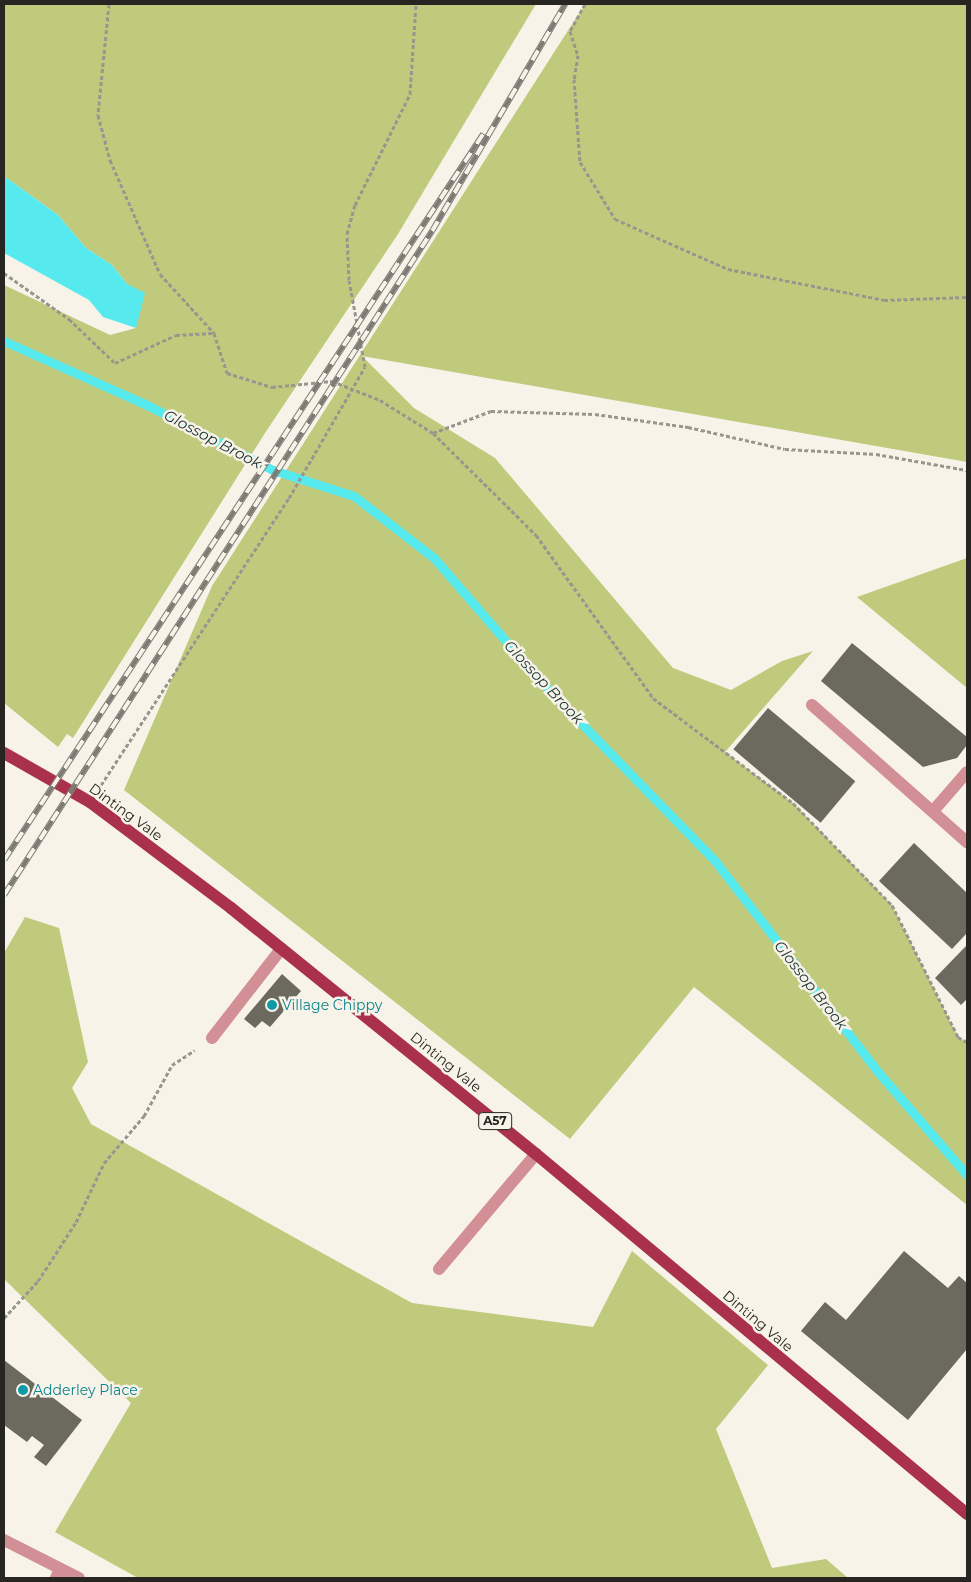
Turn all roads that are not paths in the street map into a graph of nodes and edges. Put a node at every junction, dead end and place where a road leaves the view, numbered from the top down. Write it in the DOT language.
graph roads {
  1 [pos="812,705"];
  2 [pos="4,752"];
  3 [pos="967,772"];
  4 [pos="934,810"];
  5 [pos="967,842"];
  6 [pos="281,949"];
  7 [pos="212,1038"];
  8 [pos="536,1154"];
  9 [pos="439,1269"];
  10 [pos="967,1514"];
  11 [pos="4,1540"];
  12 [pos="56,1570"];
  13 [pos="79,1578"];
  1 -- 4 [label="street"];
  2 -- 6 [label="main road, Dinting Vale / A57"];
  3 -- 4 [label="street"];
  4 -- 5 [label="street"];
  6 -- 7 [label="street"];
  6 -- 8 [label="main road, Dinting Vale / A57"];
  8 -- 9 [label="street"];
  8 -- 10 [label="main road, Dinting Vale / A57"];
  11 -- 12 [label="street"];
  12 -- 13 [label="street"];
}
